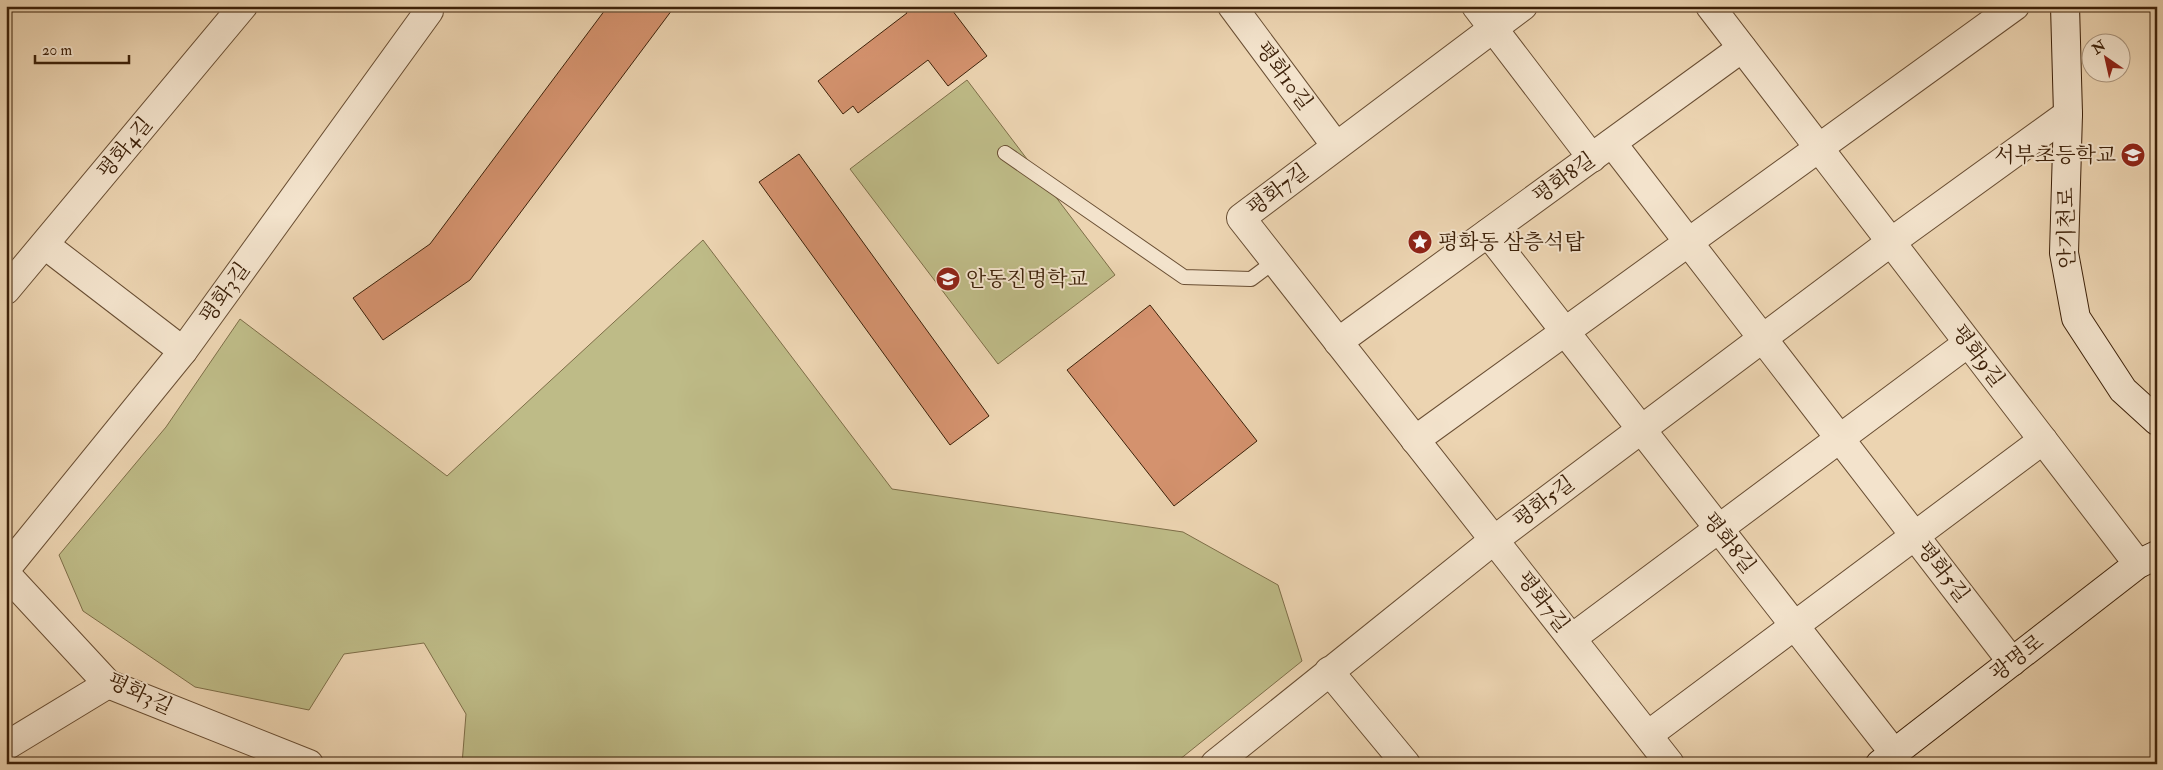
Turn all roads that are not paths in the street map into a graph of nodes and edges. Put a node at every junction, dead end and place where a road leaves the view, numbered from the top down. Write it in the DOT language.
graph roads {
  1 [pos="243,6"];
  2 [pos="427,6"];
  3 [pos="1232,6"];
  4 [pos="1476,6"];
  5 [pos="1523,6"];
  6 [pos="2015,6"];
  7 [pos="2065,6"];
  8 [pos="1714,8"];
  9 [pos="1493,28"];
  10 [pos="1742,48"];
  11 [pos="2068,114"];
  12 [pos="1336,146"];
  13 [pos="1819,148"];
  14 [pos="1602,150"];
  15 [pos="1005,153"];
  16 [pos="1488,233"];
  17 [pos="1689,242"];
  18 [pos="1891,242"];
  19 [pos="45,245"];
  20 [pos="1275,261"];
  21 [pos="6,290"];
  22 [pos="1564,332"];
  23 [pos="1763,339"];
  24 [pos="1338,342"];
  25 [pos="1968,343"];
  26 [pos="183,351"];
  27 [pos="2157,421"];
  28 [pos="1641,430"];
  29 [pos="1840,438"];
  30 [pos="1415,440"];
  31 [pos="2043,440"];
  32 [pos="1719,529"];
  33 [pos="1915,535"];
  34 [pos="1494,540"];
  35 [pos="2148,559"];
  36 [pos="6,569"];
  37 [pos="6,574"];
  38 [pos="1794,626"];
  39 [pos="1572,638"];
  40 [pos="2012,662"];
  41 [pos="1329,671"];
  42 [pos="108,684"];
  43 [pos="1648,735"];
  44 [pos="6,746"];
  45 [pos="1887,758"];
  46 [pos="309,764"];
  47 [pos="1214,764"];
  48 [pos="1406,764"];
  49 [pos="1670,764"];
  1 -- 19 [label="street, 평화4길"];
  2 -- 26 [label="street, 평화3길"];
  3 -- 12 [label="street, 평화10길"];
  4 -- 9 [label="street"];
  5 -- 9 [label="street, 평화7길"];
  6 -- 13 [label="street"];
  7 -- 11 [label="street, 안기천로"];
  8 -- 10 [label="street, 평화9길"];
  9 -- 12 [label="street, 평화7길"];
  9 -- 14 [label="street"];
  10 -- 13 [label="street, 평화9길"];
  10 -- 14 [label="street, 평화8길"];
  11 -- 18 [label="street, 평화5길"];
  11 -- 27 [label="street, 안기천로"];
  12 -- 20 [label="street, 평화7길"];
  13 -- 17 [label="street"];
  13 -- 18 [label="street, 평화9길"];
  14 -- 16 [label="street, 평화8길"];
  14 -- 17 [label="street"];
  15 -- 20 [label="lane"];
  16 -- 22 [label="street, 평화8길"];
  16 -- 24 [label="street"];
  17 -- 22 [label="street"];
  17 -- 23 [label="street"];
  18 -- 23 [label="street, 평화5길"];
  18 -- 25 [label="street, 평화9길"];
  19 -- 21 [label="street, 평화4길"];
  19 -- 26 [label="street"];
  20 -- 24 [label="street, 평화7길"];
  22 -- 28 [label="street, 평화8길"];
  22 -- 30 [label="street"];
  23 -- 28 [label="street, 평화5길"];
  23 -- 29 [label="street, 평화5길"];
  24 -- 30 [label="street, 평화7길"];
  25 -- 29 [label="street"];
  25 -- 31 [label="street, 평화9길"];
  26 -- 36 [label="street, 평화3길"];
  28 -- 32 [label="street, 평화8길"];
  28 -- 34 [label="street, 평화5길"];
  29 -- 32 [label="street"];
  29 -- 33 [label="street, 평화5길"];
  30 -- 34 [label="street, 평화7길"];
  31 -- 33 [label="street"];
  31 -- 35 [label="street, 평화9길"];
  32 -- 38 [label="street, 평화8길"];
  32 -- 39 [label="street"];
  33 -- 38 [label="street"];
  33 -- 40 [label="street, 평화5길"];
  34 -- 39 [label="street, 평화7길"];
  34 -- 41 [label="street, 평화5길"];
  35 -- 40 [label="street, 광명로"];
  37 -- 42 [label="street, 평화3길"];
  38 -- 43 [label="street"];
  38 -- 45 [label="street, 평화8길"];
  39 -- 43 [label="street, 평화7길"];
  40 -- 45 [label="street, 광명로"];
  41 -- 47 [label="street, 평화5길"];
  41 -- 48 [label="street"];
  42 -- 44 [label="street"];
  42 -- 46 [label="street, 평화3길"];
  43 -- 49 [label="street, 평화7길"];
}
